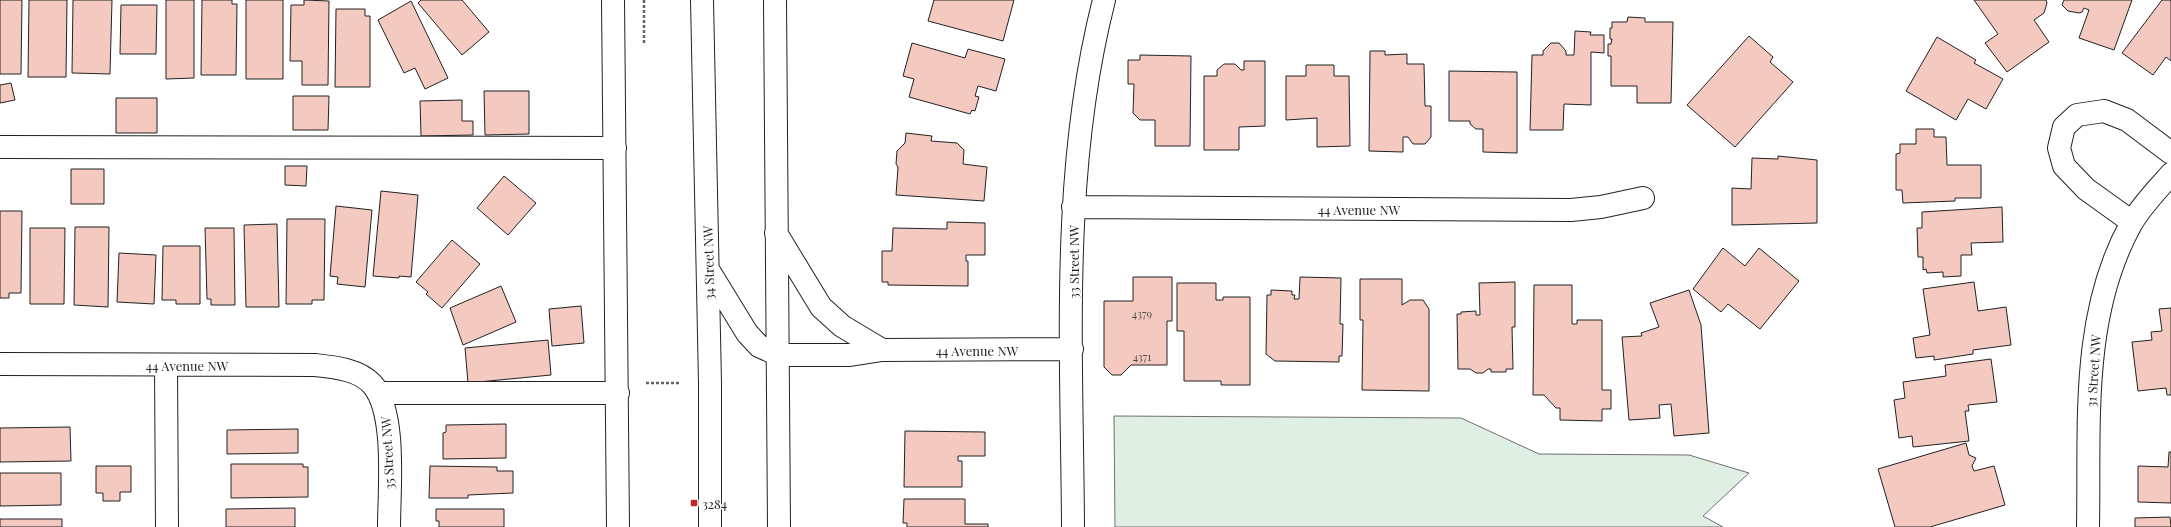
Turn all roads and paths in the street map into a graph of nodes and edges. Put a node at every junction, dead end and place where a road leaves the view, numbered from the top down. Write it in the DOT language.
graph roads {
  1 [pos="613,0"];
  2 [pos="702,0"];
  3 [pos="775,0"];
  4 [pos="1104,0"];
  5 [pos="0,147"];
  6 [pos="615,148"];
  7 [pos="2171,153"];
  8 [pos="2170,176"];
  9 [pos="1643,198"];
  10 [pos="1073,207"];
  11 [pos="2132,222"];
  12 [pos="776,233"];
  13 [pos="708,270"];
  14 [pos="1072,349"];
  15 [pos="882,350"];
  16 [pos="779,355"];
  17 [pos="0,364"];
  18 [pos="166,365"];
  19 [pos="646,383"];
  20 [pos="686,383"];
  21 [pos="375,388"];
  22 [pos="618,394"];
  23 [pos="167,527"];
  24 [pos="389,527"];
  25 [pos="618,527"];
  26 [pos="710,527"];
  27 [pos="779,527"];
  28 [pos="1073,527"];
  29 [pos="2088,527"];
  1 -- 6 [label="street"];
  2 -- 13 [label="street, 34 Street NW"];
  3 -- 12 [label="street"];
  4 -- 10 [label="street, 33 Street NW"];
  5 -- 6 [label="street"];
  6 -- 22 [label="street"];
  7 -- 11 [label="street"];
  8 -- 11 [label="street, 31 Street NW"];
  9 -- 10 [label="street, 44 Avenue NW"];
  10 -- 14 [label="street, 33 Street NW"];
  11 -- 29 [label="street, 31 Street NW"];
  12 -- 15 [label="street"];
  12 -- 16 [label="street"];
  13 -- 16 [label="street"];
  13 -- 26 [label="street, 34 Street NW"];
  14 -- 15 [label="street, 44 Avenue NW"];
  14 -- 28 [label="street, 33 Street NW"];
  15 -- 16 [label="street, 44 Avenue NW"];
  16 -- 27 [label="street"];
  17 -- 18 [label="street, 44 Avenue NW"];
  18 -- 21 [label="street, 44 Avenue NW"];
  18 -- 23 [label="street"];
  19 -- 20 [label="path"];
  21 -- 22 [label="street"];
  21 -- 24 [label="street, 35 Street NW"];
  22 -- 25 [label="street"];
}
